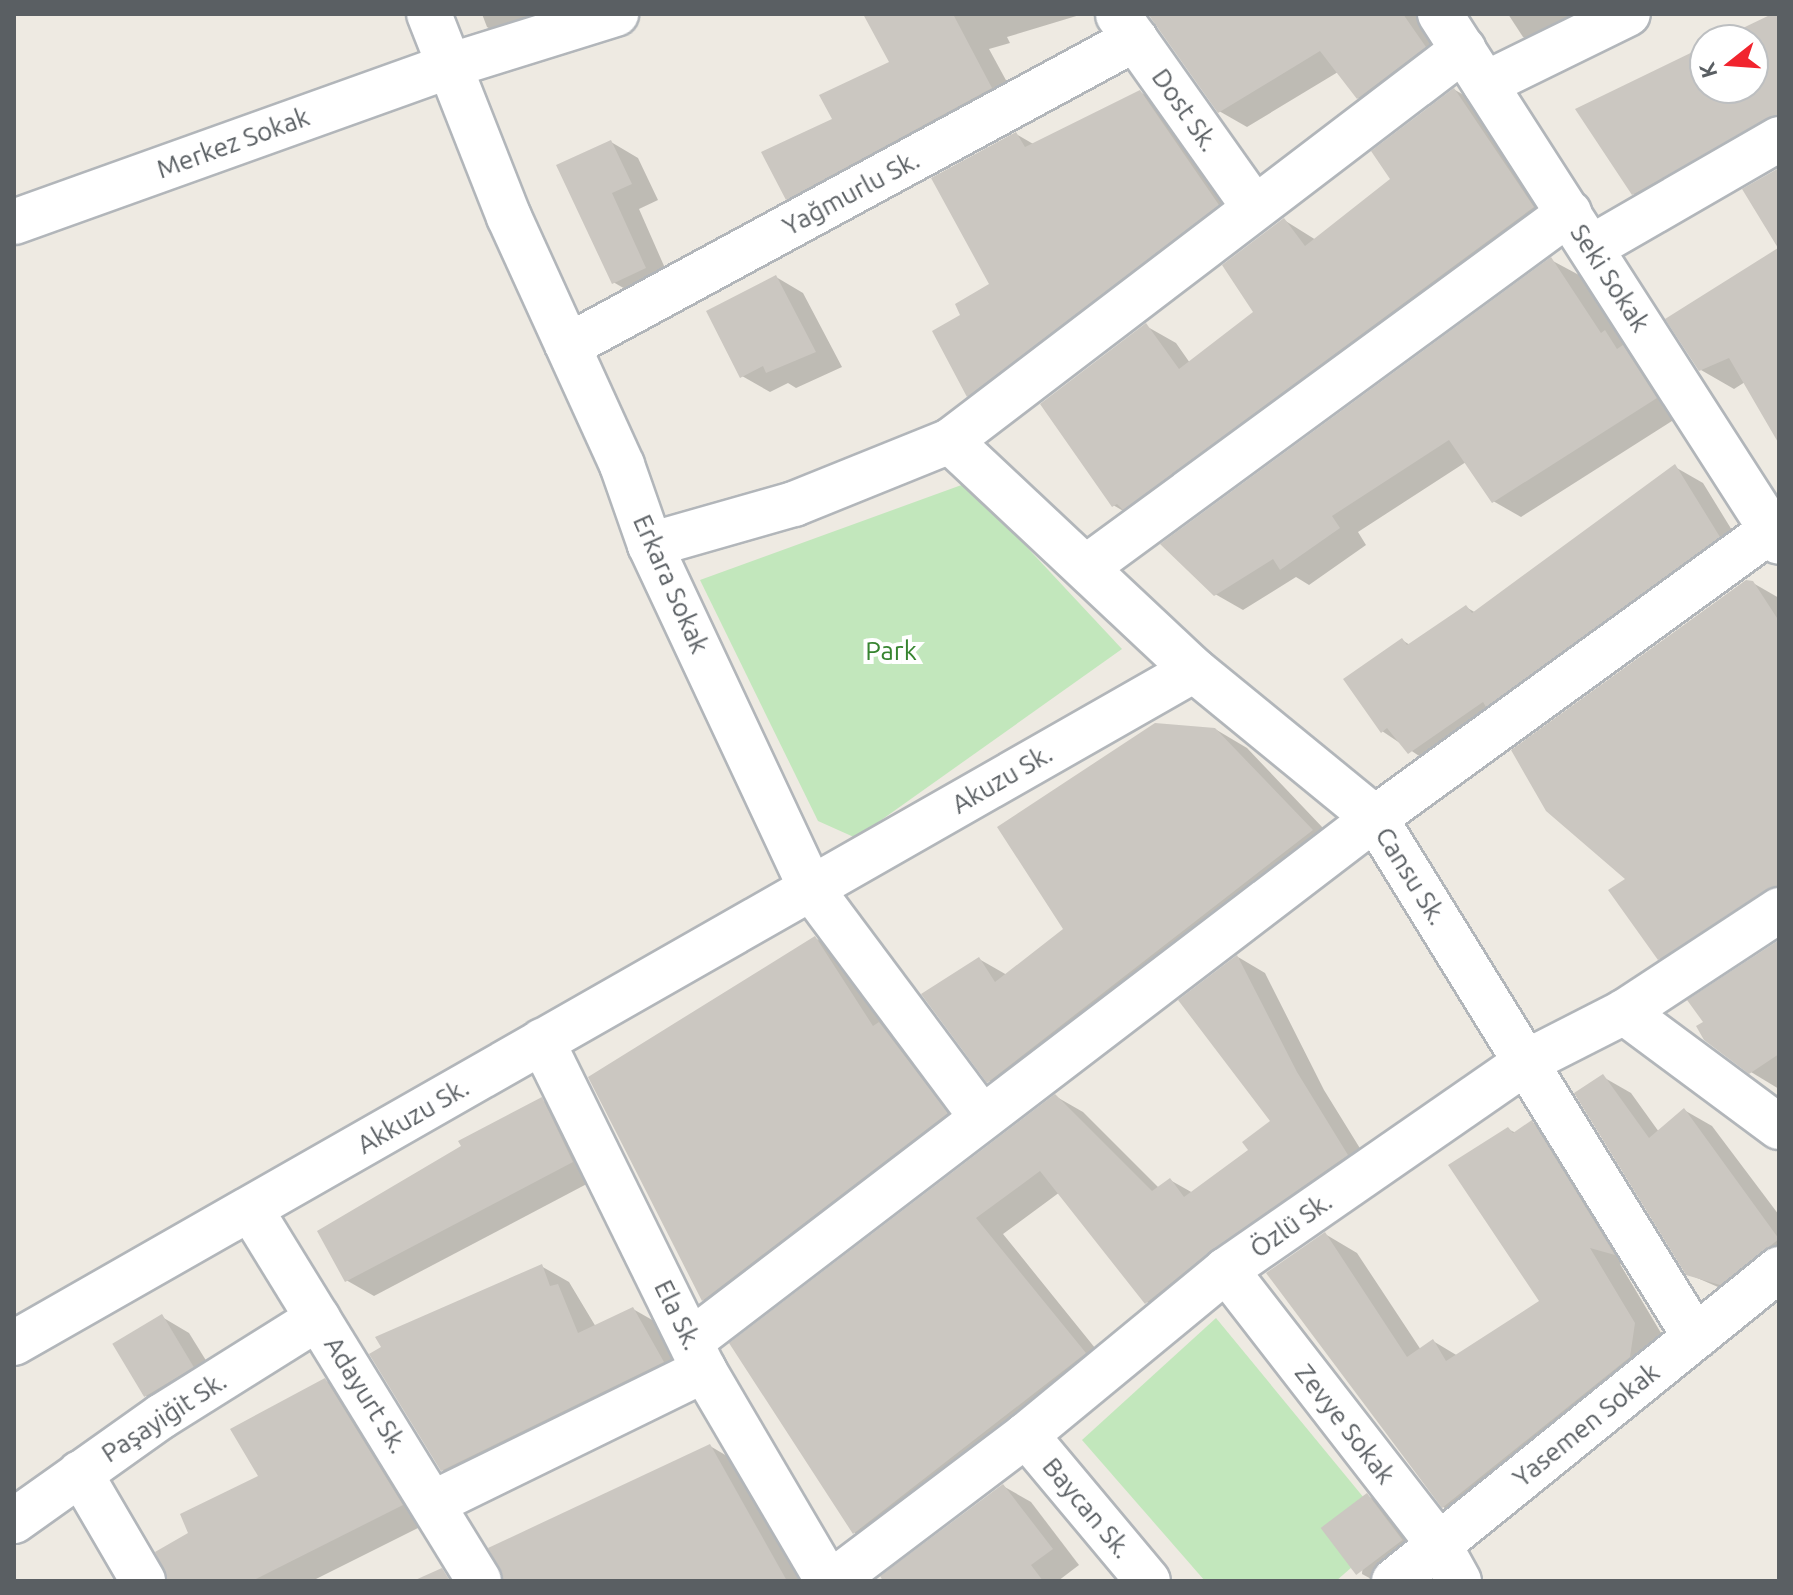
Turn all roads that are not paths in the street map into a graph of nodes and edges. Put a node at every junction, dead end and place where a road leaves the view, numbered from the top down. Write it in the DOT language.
graph roads {
  1 [pos="429,14"];
  2 [pos="616,14"];
  3 [pos="1628,14"];
  4 [pos="1126,26"];
  5 [pos="1463,49"];
  6 [pos="452,65"];
  7 [pos="1779,139"];
  8 [pos="1253,206"];
  9 [pos="14,222"];
  10 [pos="1580,230"];
  11 [pos="568,346"];
  12 [pos="950,441"];
  13 [pos="1777,532"];
  14 [pos="650,545"];
  15 [pos="1088,566"];
  16 [pos="1194,670"];
  17 [pos="1375,818"];
  18 [pos="810,887"];
  19 [pos="1779,910"];
  20 [pos="1624,1012"];
  21 [pos="542,1041"];
  22 [pos="1526,1062"];
  23 [pos="981,1116"];
  24 [pos="1779,1127"];
  25 [pos="251,1210"];
  26 [pos="1779,1269"];
  27 [pos="1226,1270"];
  28 [pos="318,1318"];
  29 [pos="1695,1337"];
  30 [pos="14,1343"];
  31 [pos="697,1356"];
  32 [pos="1026,1435"];
  33 [pos="80,1473"];
  34 [pos="433,1503"];
  35 [pos="14,1521"];
  36 [pos="1449,1563"];
  37 [pos="143,1581"];
  38 [pos="479,1581"];
  39 [pos="830,1581"];
  40 [pos="1148,1581"];
  41 [pos="1394,1581"];
  1 -- 6 [label="street, Erkara Sokak"];
  2 -- 6 [label="street, Merkez Sokak"];
  3 -- 5 [label="street"];
  4 -- 8 [label="street, Dost Sk."];
  4 -- 11 [label="street, Yağmurlu Sk."];
  5 -- 8 [label="street"];
  5 -- 10 [label="street, Seki Sokak"];
  6 -- 9 [label="street, Merkez Sokak"];
  6 -- 11 [label="street, Erkara Sokak"];
  7 -- 10 [label="street"];
  8 -- 12 [label="street"];
  10 -- 13 [label="street, Seki Sokak"];
  10 -- 15 [label="street"];
  11 -- 14 [label="street, Erkara Sokak"];
  12 -- 14 [label="street"];
  12 -- 15 [label="street, Cansu Sk."];
  13 -- 17 [label="street"];
  14 -- 18 [label="street, Erkara Sokak"];
  15 -- 16 [label="street, Cansu Sk."];
  16 -- 17 [label="street, Cansu Sk."];
  16 -- 18 [label="street, Akuzu Sk."];
  17 -- 22 [label="street, Cansu Sk."];
  17 -- 23 [label="street"];
  18 -- 21 [label="street, Akkuzu Sk."];
  18 -- 23 [label="street, Erkara Sokak"];
  19 -- 20 [label="street, Özlü Sk."];
  20 -- 22 [label="street, Özlü Sk."];
  20 -- 24 [label="street"];
  21 -- 25 [label="street, Akkuzu Sk."];
  21 -- 31 [label="street, Ela Sk."];
  22 -- 27 [label="street, Özlü Sk."];
  22 -- 29 [label="street, Cansu Sk."];
  23 -- 31 [label="street"];
  25 -- 28 [label="street, Adayurt Sk."];
  25 -- 30 [label="street, Akkuzu Sk."];
  26 -- 29 [label="street, Yasemen Sokak"];
  27 -- 32 [label="street, Özlü Sk."];
  27 -- 36 [label="street, Zevye Sokak"];
  28 -- 33 [label="street, Paşayiğit Sk."];
  28 -- 34 [label="street, Adayurt Sk."];
  29 -- 36 [label="street, Yasemen Sokak"];
  31 -- 34 [label="street"];
  31 -- 39 [label="street, Ela Sk."];
  32 -- 39 [label="street, Özlü Sk."];
  32 -- 40 [label="street, Baycan Sk."];
  33 -- 35 [label="street, Paşayiğit Sk."];
  33 -- 37 [label="street"];
  34 -- 38 [label="street, Adayurt Sk."];
  36 -- 41 [label="street, Yasemen Sokak"];
}
